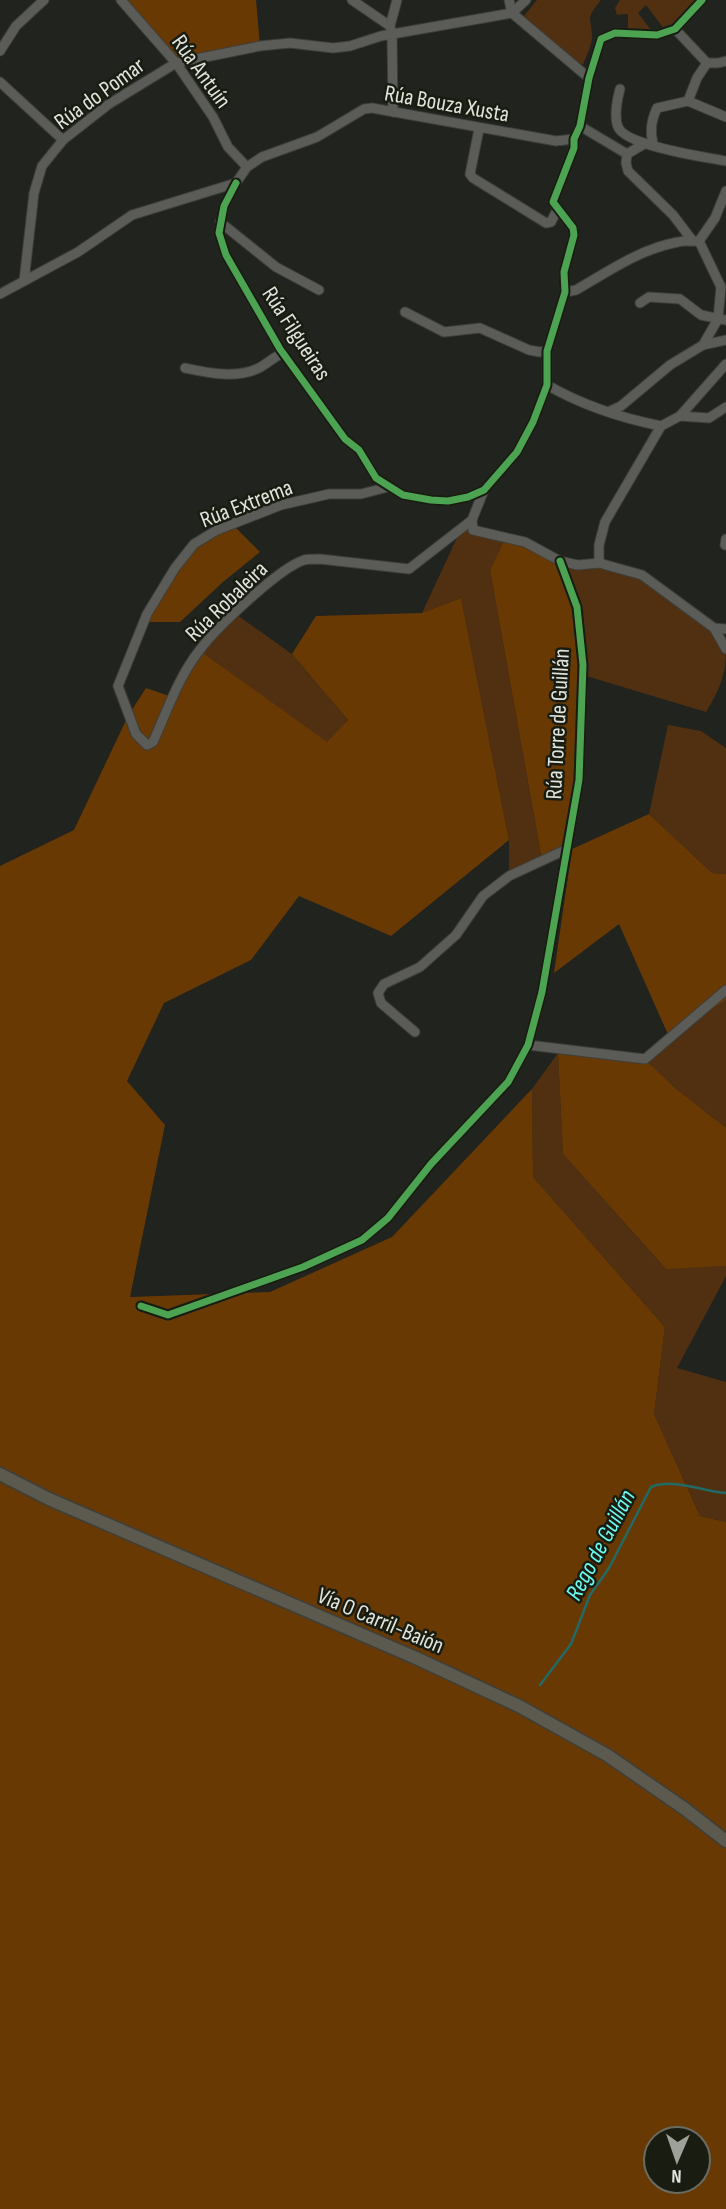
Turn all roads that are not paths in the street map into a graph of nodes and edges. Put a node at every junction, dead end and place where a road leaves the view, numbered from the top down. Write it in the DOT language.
graph roads {
  1 [pos="44,0"];
  2 [pos="121,0"];
  3 [pos="352,0"];
  4 [pos="397,0"];
  5 [pos="509,0"];
  6 [pos="526,0"];
  7 [pos="702,0"];
  8 [pos="512,13"];
  9 [pos="675,29"];
  10 [pos="391,30"];
  11 [pos="0,51"];
  12 [pos="726,61"];
  13 [pos="176,63"];
  14 [pos="707,63"];
  15 [pos="589,78"];
  16 [pos="0,82"];
  17 [pos="620,89"];
  18 [pos="688,101"];
  19 [pos="393,112"];
  20 [pos="726,117"];
  21 [pos="580,126"];
  22 [pos="479,129"];
  23 [pos="574,139"];
  24 [pos="63,140"];
  25 [pos="649,144"];
  26 [pos="628,154"];
  27 [pos="726,161"];
  28 [pos="247,167"];
  29 [pos="236,183"];
  30 [pos="726,191"];
  31 [pos="557,210"];
  32 [pos="220,222"];
  33 [pos="695,241"];
  34 [pos="24,281"];
  35 [pos="319,290"];
  36 [pos="565,292"];
  37 [pos="0,294"];
  38 [pos="640,303"];
  39 [pos="405,313"];
  40 [pos="722,320"];
  41 [pos="726,340"];
  42 [pos="703,345"];
  43 [pos="280,349"];
  44 [pos="547,351"];
  45 [pos="726,363"];
  46 [pos="185,368"];
  47 [pos="547,385"];
  48 [pos="726,407"];
  49 [pos="610,411"];
  50 [pos="680,416"];
  51 [pos="661,426"];
  52 [pos="388,486"];
  53 [pos="484,490"];
  54 [pos="472,520"];
  55 [pos="726,539"];
  56 [pos="725,545"];
  57 [pos="560,561"];
  58 [pos="598,563"];
  59 [pos="715,628"];
  60 [pos="726,629"];
  61 [pos="726,649"];
  62 [pos="118,686"];
  63 [pos="565,850"];
  64 [pos="726,990"];
  65 [pos="415,1032"];
  66 [pos="528,1045"];
  67 [pos="141,1306"];
  68 [pos="0,1474"];
  69 [pos="726,1841"];
  1 -- 11 [label="street"];
  2 -- 13 [label="street, Rúa Antuín"];
  3 -- 10 [label="street"];
  4 -- 10 [label="street"];
  5 -- 8 [label="street"];
  6 -- 8 [label="street"];
  7 -- 9 [label="street"];
  8 -- 10 [label="street, Rúa do Pomar"];
  8 -- 15 [label="street"];
  9 -- 14 [label="street"];
  9 -- 15 [label="street"];
  10 -- 13 [label="street, Rúa do Pomar"];
  10 -- 19 [label="street"];
  12 -- 14 [label="street"];
  13 -- 24 [label="street, Rúa do Pomar"];
  13 -- 28 [label="street, Rúa Antuín"];
  14 -- 18 [label="street"];
  15 -- 21 [label="street"];
  16 -- 24 [label="street"];
  17 -- 25 [label="street"];
  18 -- 20 [label="street"];
  18 -- 25 [label="street"];
  19 -- 22 [label="street, Rúa Bouza Xusta"];
  19 -- 28 [label="street, Rúa Bouza Xusta"];
  21 -- 23 [label="street"];
  21 -- 26 [label="street"];
  22 -- 23 [label="street, Rúa Bouza Xusta"];
  22 -- 31 [label="street"];
  23 -- 31 [label="street"];
  24 -- 34 [label="street, Rúa do Pomar"];
  25 -- 26 [label="street"];
  25 -- 27 [label="street"];
  26 -- 33 [label="street"];
  28 -- 29 [label="street, Rúa Bouza Xusta"];
  29 -- 32 [label="street"];
  29 -- 34 [label="street"];
  30 -- 33 [label="street"];
  31 -- 36 [label="street"];
  32 -- 35 [label="street, Rúa Filgueiras"];
  32 -- 43 [label="street, Rúa Filgueiras"];
  33 -- 36 [label="street"];
  33 -- 40 [label="street"];
  34 -- 37 [label="street"];
  36 -- 44 [label="street"];
  38 -- 40 [label="street"];
  39 -- 44 [label="street"];
  40 -- 42 [label="street"];
  41 -- 42 [label="street"];
  42 -- 49 [label="street"];
  43 -- 46 [label="street, Rúa Filgueiras"];
  43 -- 52 [label="street, Rúa Filgueiras"];
  44 -- 47 [label="street"];
  45 -- 50 [label="street"];
  47 -- 49 [label="street"];
  47 -- 53 [label="street"];
  48 -- 50 [label="street"];
  49 -- 51 [label="street"];
  50 -- 51 [label="street"];
  51 -- 58 [label="street"];
  52 -- 53 [label="street"];
  52 -- 62 [label="street, Rúa Extrema"];
  53 -- 54 [label="street"];
  54 -- 57 [label="street"];
  54 -- 62 [label="street, Rúa Robaleira"];
  55 -- 56 [label="street"];
  57 -- 58 [label="street"];
  57 -- 63 [label="street, Rúa Torre de Guillán"];
  58 -- 59 [label="street"];
  59 -- 60 [label="street"];
  59 -- 61 [label="street"];
  63 -- 65 [label="street"];
  63 -- 66 [label="street, Rúa Torre de Guillán"];
  64 -- 66 [label="street"];
  66 -- 67 [label="street, Rúa Torre de Guillán"];
  68 -- 69 [label="highway, Vía O Carril-Baión"];
}
